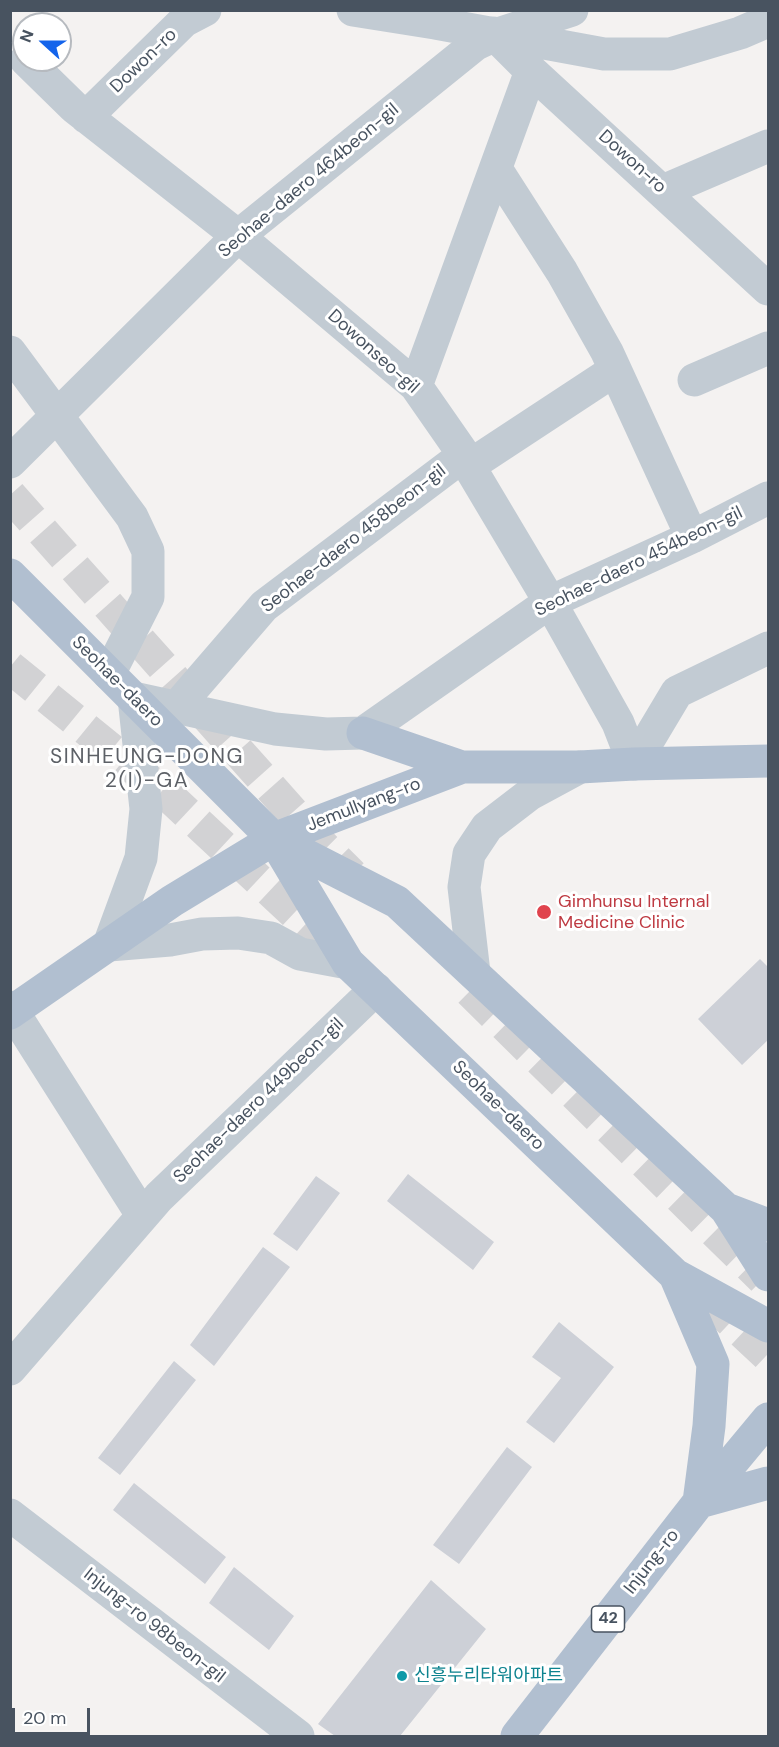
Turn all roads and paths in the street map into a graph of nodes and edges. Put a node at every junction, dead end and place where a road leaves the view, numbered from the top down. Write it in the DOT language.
graph roads {
  1 [pos="205,10"];
  2 [pos="353,10"];
  3 [pos="467,10"];
  4 [pos="572,10"];
  5 [pos="768,21"];
  6 [pos="495,35"];
  7 [pos="531,71"];
  8 [pos="39,72"];
  9 [pos="86,117"];
  10 [pos="768,146"];
  11 [pos="496,169"];
  12 [pos="663,191"];
  13 [pos="238,236"];
  14 [pos="768,288"];
  15 [pos="768,348"];
  16 [pos="10,352"];
  17 [pos="615,370"];
  18 [pos="694,380"];
  19 [pos="416,387"];
  20 [pos="58,417"];
  21 [pos="466,460"];
  22 [pos="10,462"];
  23 [pos="768,498"];
  24 [pos="692,537"];
  25 [pos="10,575"];
  26 [pos="550,602"];
  27 [pos="768,648"];
  28 [pos="109,674"];
  29 [pos="134,698"];
  30 [pos="176,708"];
  31 [pos="363,733"];
  32 [pos="768,761"];
  33 [pos="634,764"];
  34 [pos="462,767"];
  35 [pos="580,767"];
  36 [pos="274,839"];
  37 [pos="109,945"];
  38 [pos="348,963"];
  39 [pos="474,973"];
  40 [pos="376,989"];
  41 [pos="11,1011"];
  42 [pos="726,1209"];
  43 [pos="142,1215"];
  44 [pos="768,1225"];
  45 [pos="675,1275"];
  46 [pos="768,1275"];
  47 [pos="768,1326"];
  48 [pos="10,1369"];
  49 [pos="768,1419"];
  50 [pos="768,1483"];
  51 [pos="699,1502"];
  52 [pos="10,1515"];
  53 [pos="298,1737"];
  54 [pos="517,1737"];
  1 -- 9 [label="street, Dowon-ro"];
  2 -- 6 [label="street"];
  3 -- 6 [label="street, Dowon-ro"];
  4 -- 6 [label="street, Seohae-daero 464beon-gil"];
  5 -- 6 [label="street"];
  6 -- 7 [label="street, Dowon-ro"];
  6 -- 13 [label="street, Seohae-daero 464beon-gil"];
  7 -- 11 [label="street"];
  7 -- 12 [label="street, Dowon-ro"];
  8 -- 9 [label="street, Dowonseo-gil"];
  9 -- 13 [label="street, Dowonseo-gil"];
  10 -- 12 [label="street"];
  11 -- 17 [label="street"];
  11 -- 19 [label="street"];
  12 -- 14 [label="street, Dowon-ro"];
  13 -- 19 [label="street, Dowonseo-gil"];
  13 -- 20 [label="street, Seohae-daero 464beon-gil"];
  15 -- 18 [label="street"];
  16 -- 20 [label="street"];
  17 -- 21 [label="street, Seohae-daero 458beon-gil"];
  17 -- 24 [label="street"];
  19 -- 21 [label="street, Dowonseo-gil"];
  20 -- 22 [label="street, Seohae-daero 464beon-gil"];
  20 -- 28 [label="street"];
  21 -- 26 [label="street, Dowonseo-gil"];
  21 -- 30 [label="street, Seohae-daero 458beon-gil"];
  23 -- 24 [label="street, Seohae-daero 454beon-gil"];
  24 -- 26 [label="street, Seohae-daero 454beon-gil"];
  25 -- 28 [label="main road, Seohae-daero"];
  26 -- 31 [label="street, Seohae-daero 454beon-gil"];
  26 -- 33 [label="street, Dowonseo-gil"];
  27 -- 33 [label="street"];
  28 -- 29 [label="main road, Seohae-daero"];
  29 -- 30 [label="street"];
  29 -- 36 [label="main road, Seohae-daero"];
  29 -- 37 [label="street"];
  30 -- 31 [label="street"];
  31 -- 34 [label="main road"];
  32 -- 33 [label="main road, Jemullyang-ro"];
  33 -- 35 [label="main road, Jemullyang-ro"];
  34 -- 35 [label="main road, Jemullyang-ro"];
  34 -- 36 [label="main road, Jemullyang-ro"];
  35 -- 39 [label="street"];
  36 -- 37 [label="main road, Jemullyang-ro"];
  36 -- 38 [label="main road, Seohae-daero"];
  36 -- 39 [label="main road, Seohae-daero"];
  37 -- 38 [label="street"];
  37 -- 41 [label="main road, Jemullyang-ro"];
  38 -- 40 [label="main road, Seohae-daero"];
  39 -- 42 [label="main road, Seohae-daero"];
  40 -- 43 [label="street, Seohae-daero 449beon-gil"];
  40 -- 45 [label="main road, Seohae-daero"];
  41 -- 43 [label="street"];
  42 -- 44 [label="main road"];
  42 -- 46 [label="main road, Seohae-daero"];
  43 -- 48 [label="street, Seohae-daero 449beon-gil"];
  45 -- 47 [label="main road, Seohae-daero"];
  45 -- 51 [label="main road"];
  49 -- 51 [label="main road, Injung-ro / 42"];
  50 -- 51 [label="main road"];
  51 -- 54 [label="main road, Injung-ro / 42"];
  52 -- 53 [label="street, Injung-ro 98beon-gil"];
}
